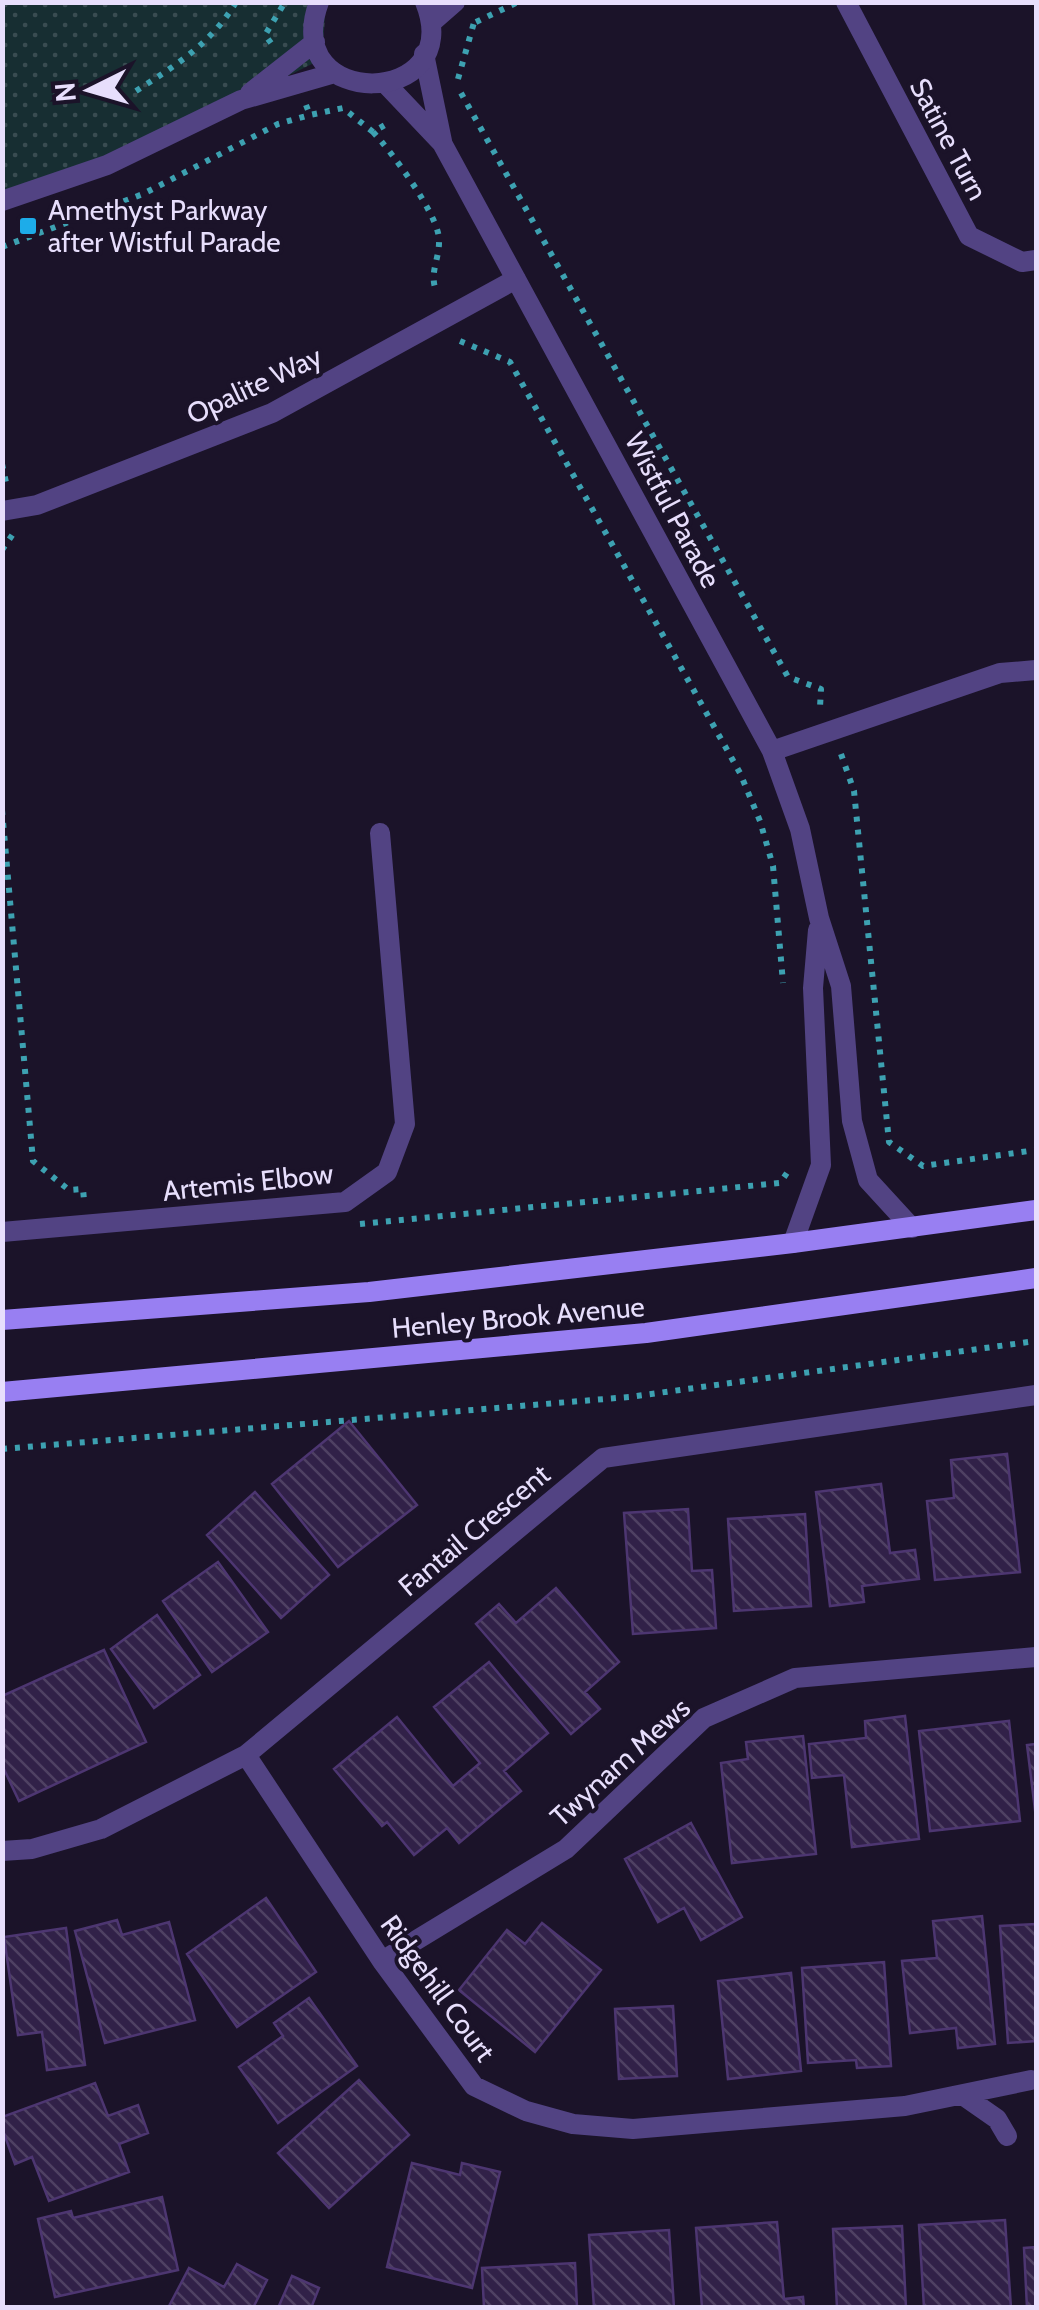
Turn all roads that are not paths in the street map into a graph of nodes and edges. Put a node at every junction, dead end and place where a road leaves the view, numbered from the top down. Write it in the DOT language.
graph roads {
  1 [pos="320,2"];
  2 [pos="455,2"];
  3 [pos="846,2"];
  4 [pos="428,13"];
  5 [pos="315,42"];
  6 [pos="424,54"];
  7 [pos="335,72"];
  8 [pos="386,84"];
  9 [pos="241,100"];
  10 [pos="442,143"];
  11 [pos="2,202"];
  12 [pos="1036,260"];
  13 [pos="516,279"];
  14 [pos="2,511"];
  15 [pos="1036,670"];
  16 [pos="772,751"];
  17 [pos="380,833"];
  18 [pos="818,918"];
  19 [pos="1036,1210"];
  20 [pos="912,1228"];
  21 [pos="2,1232"];
  22 [pos="794,1243"];
  23 [pos="1036,1278"];
  24 [pos="2,1320"];
  25 [pos="2,1392"];
  26 [pos="1036,1395"];
  27 [pos="1036,1657"];
  28 [pos="246,1755"];
  29 [pos="2,1851"];
  30 [pos="382,1960"];
  31 [pos="1031,2080"];
  32 [pos="964,2096"];
  33 [pos="1007,2136"];
  1 -- 5 [label="street"];
  2 -- 4 [label="street"];
  3 -- 12 [label="street, Satine Turn"];
  4 -- 6 [label="street"];
  5 -- 7 [label="street"];
  5 -- 9 [label="street"];
  6 -- 8 [label="street"];
  6 -- 10 [label="street, Wistful Parade"];
  7 -- 8 [label="street"];
  7 -- 9 [label="street"];
  8 -- 10 [label="street, Wistful Parade"];
  9 -- 11 [label="street"];
  10 -- 13 [label="street, Wistful Parade"];
  13 -- 14 [label="street, Opalite Way"];
  13 -- 16 [label="street, Wistful Parade"];
  15 -- 16 [label="street"];
  16 -- 18 [label="street, Wistful Parade"];
  17 -- 21 [label="street, Artemis Elbow"];
  18 -- 20 [label="street, Wistful Parade"];
  18 -- 22 [label="street, Wistful Parade"];
  19 -- 20 [label="main road, Henley Brook Avenue"];
  20 -- 22 [label="main road, Henley Brook Avenue"];
  22 -- 24 [label="main road, Henley Brook Avenue"];
  23 -- 25 [label="main road, Henley Brook Avenue"];
  26 -- 28 [label="street, Fantail Crescent"];
  27 -- 30 [label="street, Twynam Mews"];
  28 -- 29 [label="street, Fantail Crescent"];
  28 -- 30 [label="street, Ridgehill Court"];
  30 -- 32 [label="street, Ridgehill Court"];
  31 -- 32 [label="street, Ridgehill Court"];
  32 -- 33 [label="street"];
}
